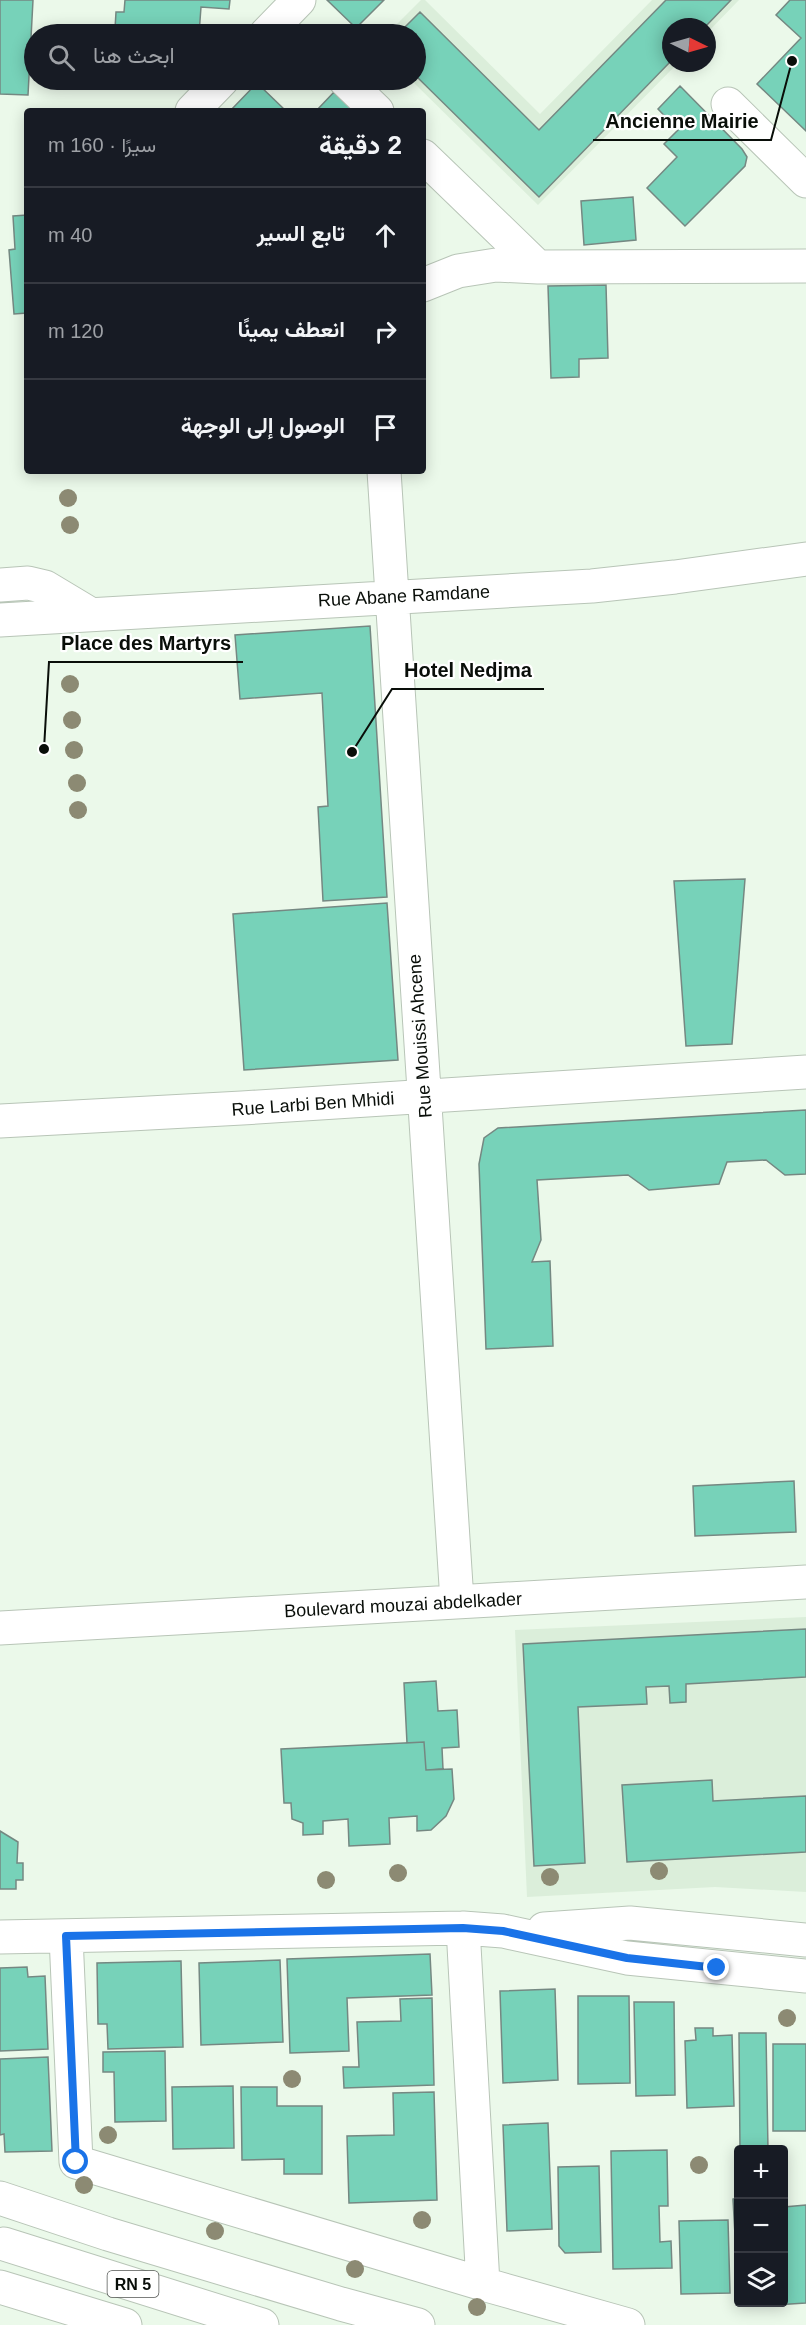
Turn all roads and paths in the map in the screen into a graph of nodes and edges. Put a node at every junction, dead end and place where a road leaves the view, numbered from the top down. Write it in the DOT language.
graph roads {
  1 [pos="212,90"];
  2 [pos="355,90"];
  3 [pos="728,104"];
  4 [pos="195,108"];
  5 [pos="374,108"];
  6 [pos="426,159"];
  7 [pos="806,181"];
  8 [pos="806,266"];
  9 [pos="538,267"];
  10 [pos="426,284"];
  11 [pos="384,474"];
  12 [pos="806,559"];
  13 [pos="0,585"];
  14 [pos="390,597"];
  15 [pos="90,614"];
  16 [pos="0,620"];
  17 [pos="806,1072"];
  18 [pos="425,1097"];
  19 [pos="0,1120"];
  20 [pos="806,1582"];
  21 [pos="457,1601"];
  22 [pos="0,1628"];
  23 [pos="463,1928"];
  24 [pos="503,1931"];
  25 [pos="66,1936"];
  26 [pos="0,1937"];
  27 [pos="806,1940"];
  28 [pos="806,1976"];
  29 [pos="0,2198"];
  30 [pos="4,2244"];
  31 [pos="483,2284"];
  32 [pos="0,2287"];
  33 [pos="125,2325"];
  34 [pos="262,2325"];
  35 [pos="418,2325"];
  36 [pos="628,2325"];
  1 -- 4 [label="street"];
  2 -- 5 [label="street"];
  3 -- 7 [label="street"];
  6 -- 9 [label="street"];
  8 -- 9 [label="street"];
  9 -- 10 [label="street"];
  11 -- 14 [label="street, Rue Mouissi Ahcene"];
  12 -- 14 [label="street, Rue Abane Ramdane"];
  13 -- 15 [label="street"];
  14 -- 15 [label="street, Rue Abane Ramdane"];
  14 -- 18 [label="street, Rue Mouissi Ahcene"];
  15 -- 16 [label="street, Rue Abane Ramdane"];
  17 -- 18 [label="street, Rue Larbi Ben Mhidi"];
  18 -- 19 [label="street, Rue Larbi Ben Mhidi"];
  18 -- 21 [label="street, Rue Mouissi Ahcene"];
  20 -- 21 [label="street, Boulevard mouzai abdelkader"];
  21 -- 22 [label="street, Boulevard mouzai abdelkader"];
  23 -- 24 [label="street"];
  23 -- 25 [label="street"];
  23 -- 31 [label="street"];
  24 -- 27 [label="street"];
  24 -- 28 [label="street"];
  25 -- 26 [label="street"];
  25 -- 31 [label="street"];
  29 -- 35 [label="street"];
  30 -- 34 [label="street, RN 5"];
  31 -- 36 [label="street"];
  32 -- 33 [label="street"];
}
